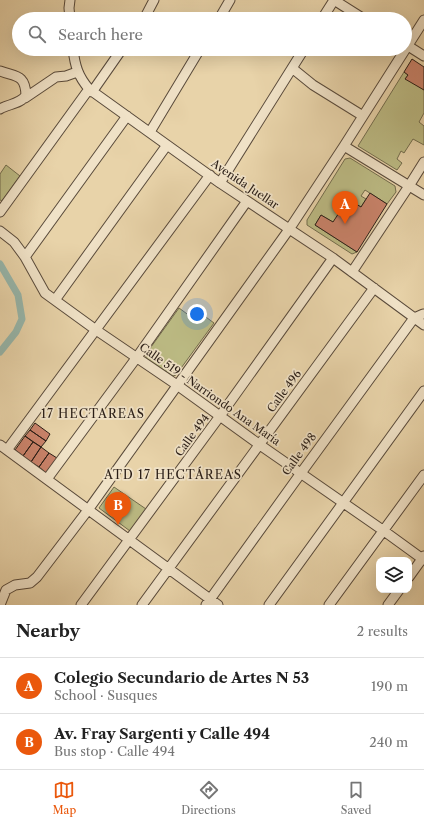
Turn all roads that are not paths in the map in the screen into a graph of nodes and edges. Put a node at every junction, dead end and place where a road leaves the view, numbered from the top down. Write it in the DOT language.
graph roads {
  1 [pos="70,0"];
  2 [pos="154,0"];
  3 [pos="230,0"];
  4 [pos="334,0"];
  5 [pos="69,12"];
  6 [pos="148,12"];
  7 [pos="223,12"];
  8 [pos="326,12"];
  9 [pos="353,12"];
  10 [pos="424,20"];
  11 [pos="412,37"];
  12 [pos="412,49"];
  13 [pos="74,56"];
  14 [pos="117,56"];
  15 [pos="196,56"];
  16 [pos="300,56"];
  17 [pos="399,56"];
  18 [pos="424,56"];
  19 [pos="292,68"];
  20 [pos="0,71"];
  21 [pos="77,72"];
  22 [pos="90,91"];
  23 [pos="25,98"];
  24 [pos="0,109"];
  25 [pos="127,116"];
  26 [pos="363,116"];
  27 [pos="150,132"];
  28 [pos="168,145"];
  29 [pos="344,146"];
  30 [pos="424,162"];
  31 [pos="210,175"];
  32 [pos="220,183"];
  33 [pos="409,186"];
  34 [pos="424,195"];
  35 [pos="247,201"];
  36 [pos="0,212"];
  37 [pos="290,228"];
  38 [pos="0,231"];
  39 [pos="25,258"];
  40 [pos="334,258"];
  41 [pos="352,272"];
  42 [pos="374,288"];
  43 [pos="55,300"];
  44 [pos="424,314"];
  45 [pos="414,318"];
  46 [pos="424,325"];
  47 [pos="96,330"];
  48 [pos="137,357"];
  49 [pos="177,386"];
  50 [pos="424,391"];
  51 [pos="220,416"];
  52 [pos="260,445"];
  53 [pos="3,448"];
  54 [pos="301,473"];
  55 [pos="424,475"];
  56 [pos="47,480"];
  57 [pos="343,503"];
  58 [pos="88,510"];
  59 [pos="384,530"];
  60 [pos="130,540"];
  61 [pos="423,558"];
  62 [pos="169,569"];
  63 [pos="412,573"];
  64 [pos="397,593"];
  65 [pos="208,602"];
  66 [pos="0,605"];
  67 [pos="81,605"];
  68 [pos="142,605"];
  69 [pos="218,605"];
  70 [pos="269,605"];
  71 [pos="329,605"];
  72 [pos="388,605"];
  1 -- 5 [label="street"];
  2 -- 6 [label="street"];
  3 -- 7 [label="street"];
  4 -- 8 [label="street"];
  4 -- 9 [label="street"];
  10 -- 11 [label="street"];
  12 -- 18 [label="street"];
  13 -- 21 [label="street, Avenida Juellar"];
  14 -- 22 [label="street"];
  15 -- 27 [label="street"];
  16 -- 19 [label="street"];
  17 -- 26 [label="street"];
  19 -- 26 [label="street"];
  19 -- 32 [label="street"];
  20 -- 23 [label="street"];
  21 -- 22 [label="street, Avenida Juellar"];
  21 -- 23 [label="street"];
  22 -- 25 [label="street, Avenida Juellar"];
  22 -- 36 [label="street"];
  23 -- 24 [label="street"];
  25 -- 27 [label="street, Avenida Juellar"];
  25 -- 39 [label="street"];
  26 -- 29 [label="street"];
  27 -- 28 [label="street, Avenida Juellar"];
  28 -- 31 [label="street, Avenida Juellar"];
  28 -- 43 [label="street"];
  29 -- 33 [label="street"];
  29 -- 37 [label="street"];
  30 -- 33 [label="street"];
  31 -- 32 [label="street, Avenida Juellar"];
  31 -- 47 [label="street"];
  32 -- 35 [label="street, Avenida Juellar"];
  33 -- 34 [label="street"];
  33 -- 41 [label="street"];
  35 -- 37 [label="street, Avenida Juellar"];
  35 -- 48 [label="street"];
  37 -- 40 [label="street, Avenida Juellar"];
  37 -- 49 [label="street"];
  38 -- 39 [label="street, Calle 519 - Narriondo Ana María"];
  39 -- 43 [label="street, Calle 519 - Narriondo Ana María"];
  40 -- 41 [label="street, Avenida Juellar"];
  40 -- 51 [label="street, Calle 494"];
  41 -- 42 [label="street, Avenida Juellar"];
  42 -- 45 [label="street, Avenida Juellar"];
  42 -- 52 [label="street, Calle 496"];
  43 -- 47 [label="street, Calle 519 - Narriondo Ana María"];
  44 -- 45 [label="street"];
  45 -- 46 [label="street, Avenida Juellar"];
  45 -- 54 [label="street, Calle 498"];
  47 -- 48 [label="street, Calle 519 - Narriondo Ana María"];
  47 -- 53 [label="street"];
  48 -- 49 [label="street, Calle 519 - Narriondo Ana María"];
  48 -- 56 [label="street"];
  49 -- 51 [label="street, Calle 519 - Narriondo Ana María"];
  49 -- 58 [label="street"];
  50 -- 57 [label="street"];
  51 -- 52 [label="street, Calle 519 - Narriondo Ana María"];
  51 -- 60 [label="street, Calle 494"];
  52 -- 54 [label="street, Calle 519 - Narriondo Ana María"];
  52 -- 62 [label="street, Calle 496"];
  53 -- 56 [label="street"];
  54 -- 57 [label="street, Calle 519 - Narriondo Ana María"];
  54 -- 65 [label="street, Calle 498"];
  55 -- 59 [label="street"];
  56 -- 58 [label="street"];
  57 -- 59 [label="street, Calle 519 - Narriondo Ana María"];
  57 -- 70 [label="street"];
  58 -- 60 [label="street"];
  58 -- 66 [label="street"];
  59 -- 61 [label="street, Calle 519 - Narriondo Ana María"];
  59 -- 71 [label="street"];
  60 -- 62 [label="street"];
  60 -- 67 [label="street, Calle 494"];
  61 -- 63 [label="street"];
  62 -- 65 [label="street"];
  62 -- 68 [label="street, Calle 496"];
  64 -- 72 [label="street"];
  65 -- 69 [label="street"];
}
